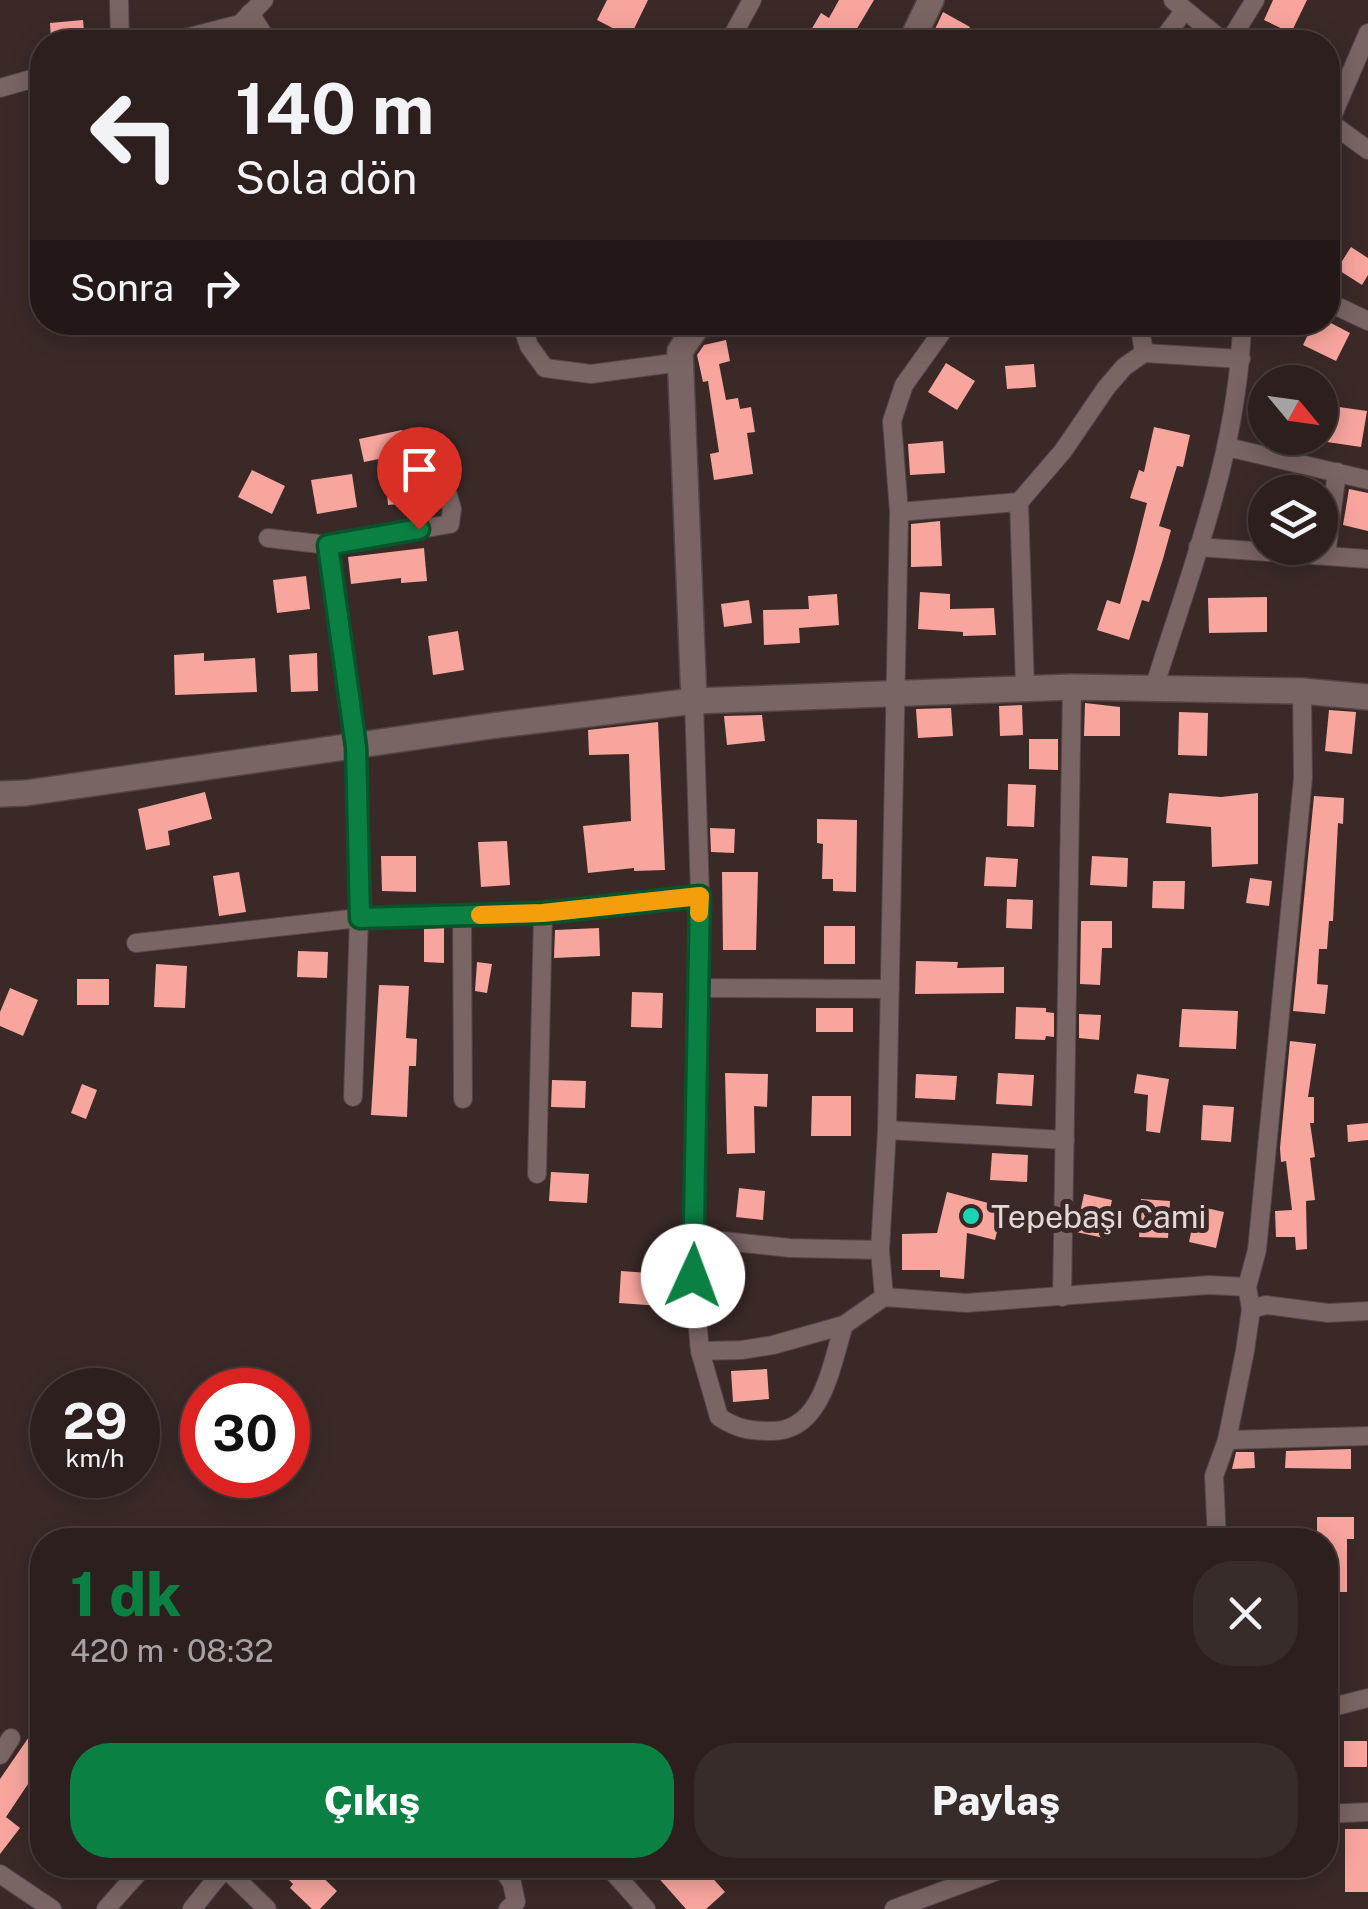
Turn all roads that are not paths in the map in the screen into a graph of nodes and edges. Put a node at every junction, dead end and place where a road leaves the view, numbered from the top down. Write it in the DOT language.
graph roads {
  1 [pos="119,0"];
  2 [pos="752,0"];
  3 [pos="931,0"];
  4 [pos="1254,0"];
  5 [pos="1178,6"];
  6 [pos="257,7"];
  7 [pos="120,30"];
  8 [pos="217,30"];
  9 [pos="736,30"];
  10 [pos="916,30"];
  11 [pos="1167,30"];
  12 [pos="1210,30"];
  13 [pos="1234,30"];
  14 [pos="1368,33"];
  15 [pos="30,79"];
  16 [pos="0,88"];
  17 [pos="1340,96"];
  18 [pos="1340,131"];
  19 [pos="1368,150"];
  20 [pos="1340,308"];
  21 [pos="1368,321"];
  22 [pos="526,335"];
  23 [pos="691,335"];
  24 [pos="940,335"];
  25 [pos="1141,335"];
  26 [pos="1242,335"];
  27 [pos="1144,353"];
  28 [pos="1241,359"];
  29 [pos="681,362"];
  30 [pos="1227,447"];
  31 [pos="1337,472"];
  32 [pos="442,475"];
  33 [pos="1337,475"];
  34 [pos="1368,480"];
  35 [pos="1019,502"];
  36 [pos="899,512"];
  37 [pos="268,538"];
  38 [pos="328,545"];
  39 [pos="1198,547"];
  40 [pos="1248,551"];
  41 [pos="1338,557"];
  42 [pos="1368,559"];
  43 [pos="1072,687"];
  44 [pos="1025,688"];
  45 [pos="1154,688"];
  46 [pos="897,691"];
  47 [pos="1302,692"];
  48 [pos="1368,697"];
  49 [pos="694,701"];
  50 [pos="356,747"];
  51 [pos="0,794"];
  52 [pos="700,896"];
  53 [pos="543,913"];
  54 [pos="462,916"];
  55 [pos="360,918"];
  56 [pos="136,943"];
  57 [pos="698,988"];
  58 [pos="890,988"];
  59 [pos="353,1097"];
  60 [pos="463,1099"];
  61 [pos="887,1130"];
  62 [pos="1065,1140"];
  63 [pos="537,1174"];
  64 [pos="695,1238"];
  65 [pos="880,1250"];
  66 [pos="1248,1287"];
  67 [pos="884,1297"];
  68 [pos="1062,1297"];
  69 [pos="1251,1309"];
  70 [pos="1368,1311"];
  71 [pos="844,1325"];
  72 [pos="700,1352"];
  73 [pos="1368,1436"];
  74 [pos="1227,1440"];
  75 [pos="1216,1528"];
  76 [pos="1368,1698"];
  77 [pos="1338,1706"];
  78 [pos="10,1738"];
  79 [pos="0,1755"];
  80 [pos="1368,1812"];
  81 [pos="1338,1813"];
  82 [pos="0,1874"];
  83 [pos="134,1878"];
  84 [pos="215,1878"];
  85 [pos="236,1878"];
  86 [pos="509,1878"];
  87 [pos="619,1878"];
  88 [pos="978,1878"];
  89 [pos="52,1909"];
  90 [pos="106,1909"];
  91 [pos="192,1909"];
  92 [pos="268,1909"];
  93 [pos="508,1909"];
  94 [pos="646,1909"];
  95 [pos="894,1909"];
  1 -- 7 [label="street"];
  2 -- 9 [label="street"];
  3 -- 10 [label="street"];
  4 -- 13 [label="street"];
  5 -- 11 [label="street"];
  5 -- 12 [label="street"];
  6 -- 8 [label="street"];
  14 -- 17 [label="street"];
  15 -- 16 [label="street"];
  18 -- 19 [label="street"];
  20 -- 21 [label="street"];
  22 -- 29 [label="street"];
  23 -- 29 [label="street"];
  24 -- 36 [label="street"];
  25 -- 27 [label="street"];
  26 -- 28 [label="street"];
  27 -- 28 [label="street"];
  27 -- 35 [label="street"];
  28 -- 30 [label="street"];
  29 -- 49 [label="street"];
  30 -- 31 [label="street"];
  30 -- 39 [label="street"];
  31 -- 33 [label="street"];
  31 -- 34 [label="street"];
  32 -- 38 [label="street"];
  35 -- 36 [label="street"];
  35 -- 44 [label="street"];
  36 -- 46 [label="street"];
  37 -- 38 [label="street"];
  38 -- 50 [label="street"];
  39 -- 40 [label="street"];
  39 -- 45 [label="street"];
  41 -- 42 [label="street"];
  43 -- 44 [label="street"];
  43 -- 45 [label="street"];
  43 -- 62 [label="street"];
  44 -- 46 [label="street"];
  45 -- 47 [label="street"];
  46 -- 49 [label="street"];
  46 -- 58 [label="street"];
  47 -- 48 [label="street"];
  47 -- 66 [label="street"];
  49 -- 50 [label="street"];
  49 -- 52 [label="street"];
  50 -- 51 [label="street"];
  50 -- 55 [label="street"];
  52 -- 53 [label="street"];
  52 -- 57 [label="street"];
  53 -- 54 [label="street"];
  53 -- 63 [label="street"];
  54 -- 55 [label="street"];
  54 -- 60 [label="street"];
  55 -- 56 [label="street"];
  55 -- 59 [label="street"];
  57 -- 58 [label="street"];
  57 -- 64 [label="street"];
  58 -- 61 [label="street"];
  61 -- 62 [label="street"];
  61 -- 65 [label="street"];
  62 -- 68 [label="street"];
  64 -- 65 [label="street"];
  64 -- 72 [label="street"];
  65 -- 67 [label="street"];
  66 -- 68 [label="street"];
  66 -- 69 [label="street"];
  67 -- 68 [label="street"];
  67 -- 71 [label="street"];
  69 -- 70 [label="street"];
  69 -- 74 [label="street"];
  71 -- 72 [label="street"];
  71 -- 72 [label="street"];
  73 -- 74 [label="street"];
  74 -- 75 [label="street"];
  76 -- 77 [label="street"];
  78 -- 79 [label="street"];
  80 -- 81 [label="street"];
  82 -- 89 [label="street"];
  83 -- 90 [label="street"];
  84 -- 91 [label="street"];
  85 -- 92 [label="street"];
  86 -- 93 [label="street"];
  87 -- 94 [label="street"];
  88 -- 95 [label="street"];
}
